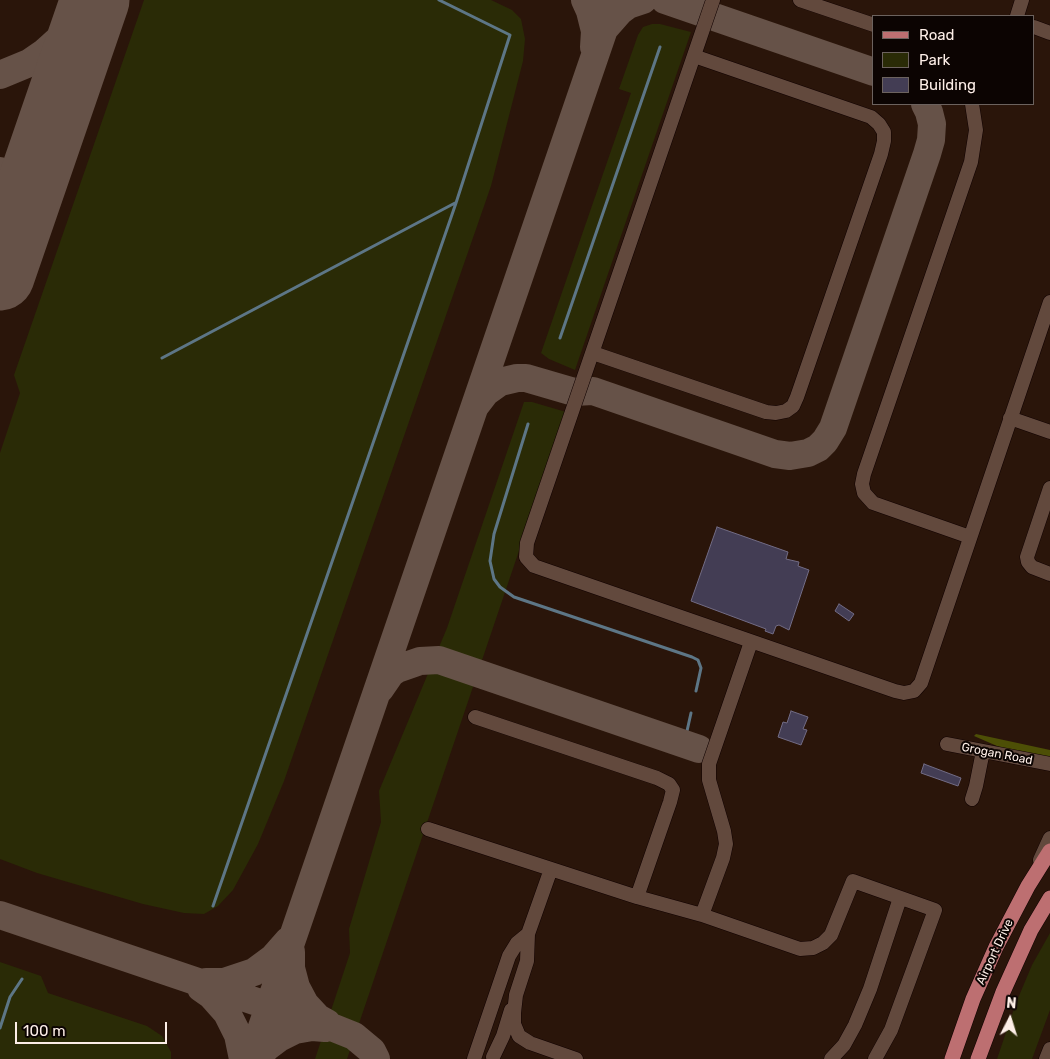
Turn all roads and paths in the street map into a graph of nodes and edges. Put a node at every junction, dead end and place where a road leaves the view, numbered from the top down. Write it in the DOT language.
graph roads {
  1 [pos="713,0"];
  2 [pos="800,0"];
  3 [pos="1022,0"];
  4 [pos="1017,15"];
  5 [pos="872,24"];
  6 [pos="1035,27"];
  7 [pos="1050,33"];
  8 [pos="694,56"];
  9 [pos="972,105"];
  10 [pos="1050,302"];
  11 [pos="593,353"];
  12 [pos="1010,418"];
  13 [pos="1050,432"];
  14 [pos="1050,488"];
  15 [pos="970,537"];
  16 [pos="1050,574"];
  17 [pos="752,642"];
  18 [pos="475,717"];
  19 [pos="947,744"];
  20 [pos="983,751"];
  21 [pos="1049,762"];
  22 [pos="972,799"];
  23 [pos="428,829"];
  24 [pos="1050,838"];
  25 [pos="1050,851"];
  26 [pos="551,869"];
  27 [pos="1028,886"];
  28 [pos="637,896"];
  29 [pos="900,898"];
  30 [pos="1050,898"];
  31 [pos="702,915"];
  32 [pos="528,934"];
  33 [pos="516,995"];
  34 [pos="531,1043"];
  35 [pos="1050,1049"];
  36 [pos="494,1054"];
  37 [pos="474,1059"];
  38 [pos="576,1059"];
  39 [pos="831,1059"];
  40 [pos="875,1059"];
  41 [pos="952,1059"];
  42 [pos="978,1059"];
  43 [pos="1046,1059"];
  1 -- 8 [label="lane"];
  2 -- 5 [label="lane"];
  3 -- 4 [label="lane"];
  6 -- 7 [label="lane"];
  8 -- 11 [label="lane"];
  8 -- 11 [label="lane"];
  9 -- 15 [label="lane"];
  10 -- 12 [label="lane"];
  11 -- 17 [label="lane"];
  12 -- 13 [label="lane"];
  12 -- 15 [label="lane"];
  14 -- 16 [label="lane"];
  15 -- 17 [label="lane"];
  17 -- 31 [label="lane"];
  18 -- 28 [label="lane"];
  19 -- 20 [label="lane, Grogan Road"];
  20 -- 21 [label="lane, Grogan Road"];
  20 -- 22 [label="lane"];
  23 -- 26 [label="lane"];
  24 -- 27 [label="lane"];
  25 -- 27 [label="main road, Airport Drive"];
  26 -- 28 [label="lane"];
  26 -- 32 [label="lane"];
  27 -- 41 [label="main road, Airport Drive"];
  28 -- 31 [label="lane"];
  29 -- 31 [label="lane"];
  29 -- 39 [label="lane"];
  29 -- 40 [label="lane"];
  30 -- 42 [label="main road, Airport Drive"];
  32 -- 33 [label="lane"];
  32 -- 37 [label="lane"];
  33 -- 34 [label="lane"];
  33 -- 36 [label="lane"];
  34 -- 36 [label="lane"];
  34 -- 38 [label="lane"];
  35 -- 43 [label="lane"];
}
